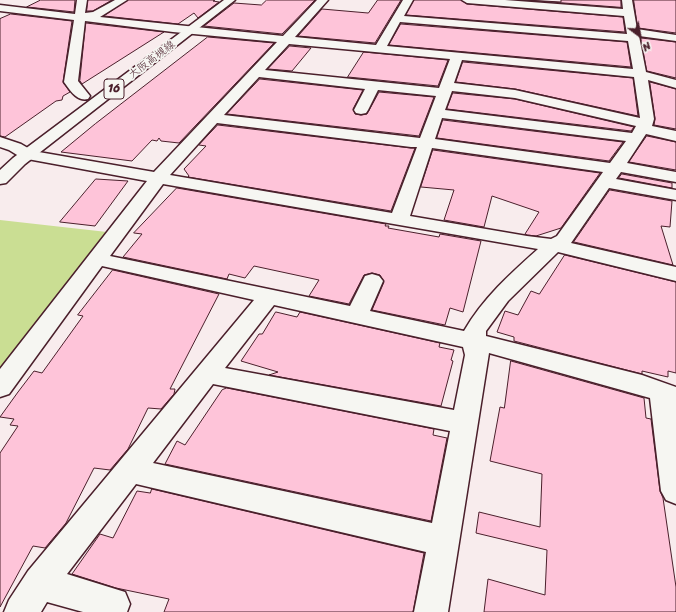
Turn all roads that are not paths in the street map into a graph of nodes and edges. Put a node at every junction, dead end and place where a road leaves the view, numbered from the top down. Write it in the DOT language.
graph roads {
  1 [pos="82,0"];
  2 [pos="122,0"];
  3 [pos="214,0"];
  4 [pos="230,0"];
  5 [pos="324,0"];
  6 [pos="408,0"];
  7 [pos="467,0"];
  8 [pos="627,0"];
  9 [pos="521,5"];
  10 [pos="1,8"];
  11 [pos="629,13"];
  12 [pos="80,18"];
  13 [pos="397,19"];
  14 [pos="173,29"];
  15 [pos="190,31"];
  16 [pos="632,33"];
  17 [pos="676,38"];
  18 [pos="286,40"];
  19 [pos="379,49"];
  20 [pos="457,56"];
  21 [pos="255,73"];
  22 [pos="639,74"];
  23 [pos="676,84"];
  24 [pos="373,86"];
  25 [pos="445,90"];
  26 [pos="83,96"];
  27 [pos="361,110"];
  28 [pos="60,113"];
  29 [pos="437,113"];
  30 [pos="614,116"];
  31 [pos="213,118"];
  32 [pos="641,130"];
  33 [pos="616,136"];
  34 [pos="676,136"];
  35 [pos="427,143"];
  36 [pos="15,148"];
  37 [pos="612,173"];
  38 [pos="158,177"];
  39 [pos="676,177"];
  40 [pos="0,179"];
  41 [pos="676,195"];
  42 [pos="400,220"];
  43 [pos="554,245"];
  44 [pos="97,259"];
  45 [pos="676,274"];
  46 [pos="372,281"];
  47 [pos="269,296"];
  48 [pos="357,316"];
  49 [pos="474,341"];
  50 [pos="207,374"];
  51 [pos="0,387"];
  52 [pos="669,395"];
  53 [pos="465,423"];
  54 [pos="129,470"];
  55 [pos="676,491"];
  56 [pos="444,541"];
  57 [pos="40,583"];
  58 [pos="21,612"];
  59 [pos="109,612"];
  60 [pos="431,612"];
  1 -- 12 [label="street"];
  2 -- 12 [label="street"];
  3 -- 14 [label="street, 大阪高槻線 / 16"];
  4 -- 15 [label="street, 大阪高槻線 / 16"];
  5 -- 18 [label="street"];
  6 -- 13 [label="street"];
  7 -- 9 [label="street"];
  8 -- 11 [label="street"];
  9 -- 11 [label="street"];
  10 -- 12 [label="street"];
  11 -- 16 [label="street"];
  12 -- 14 [label="street"];
  12 -- 26 [label="street"];
  13 -- 16 [label="street"];
  13 -- 19 [label="street"];
  14 -- 15 [label="street"];
  14 -- 26 [label="street, 大阪高槻線 / 16"];
  15 -- 18 [label="street"];
  15 -- 36 [label="street, 大阪高槻線 / 16"];
  16 -- 17 [label="street"];
  16 -- 22 [label="street"];
  18 -- 19 [label="street"];
  18 -- 21 [label="street"];
  19 -- 20 [label="street"];
  20 -- 22 [label="street"];
  20 -- 25 [label="street"];
  21 -- 24 [label="street"];
  21 -- 31 [label="street"];
  22 -- 23 [label="street"];
  22 -- 32 [label="street"];
  24 -- 25 [label="street"];
  24 -- 27 [label="street"];
  25 -- 29 [label="street"];
  25 -- 30 [label="street"];
  26 -- 28 [label="street, 大阪高槻線 / 16"];
  29 -- 33 [label="street"];
  29 -- 35 [label="street"];
  30 -- 32 [label="street"];
  30 -- 33 [label="street"];
  31 -- 35 [label="street"];
  31 -- 38 [label="street"];
  32 -- 33 [label="street"];
  32 -- 34 [label="street"];
  32 -- 37 [label="street"];
  35 -- 37 [label="street"];
  35 -- 42 [label="street"];
  36 -- 38 [label="street"];
  36 -- 40 [label="street, 大阪高槻線 / 16"];
  37 -- 39 [label="street"];
  37 -- 41 [label="street"];
  37 -- 43 [label="street"];
  38 -- 42 [label="street"];
  38 -- 44 [label="street"];
  42 -- 43 [label="street"];
  43 -- 45 [label="street"];
  43 -- 49 [label="street"];
  44 -- 47 [label="street"];
  44 -- 51 [label="street"];
  46 -- 48 [label="street"];
  47 -- 48 [label="street"];
  47 -- 50 [label="street"];
  48 -- 49 [label="street"];
  49 -- 52 [label="street"];
  49 -- 53 [label="street"];
  50 -- 53 [label="street"];
  50 -- 54 [label="street"];
  52 -- 55 [label="street"];
  53 -- 56 [label="street"];
  54 -- 56 [label="street"];
  54 -- 57 [label="street"];
  56 -- 60 [label="street"];
  57 -- 58 [label="street"];
  57 -- 59 [label="street"];
}
